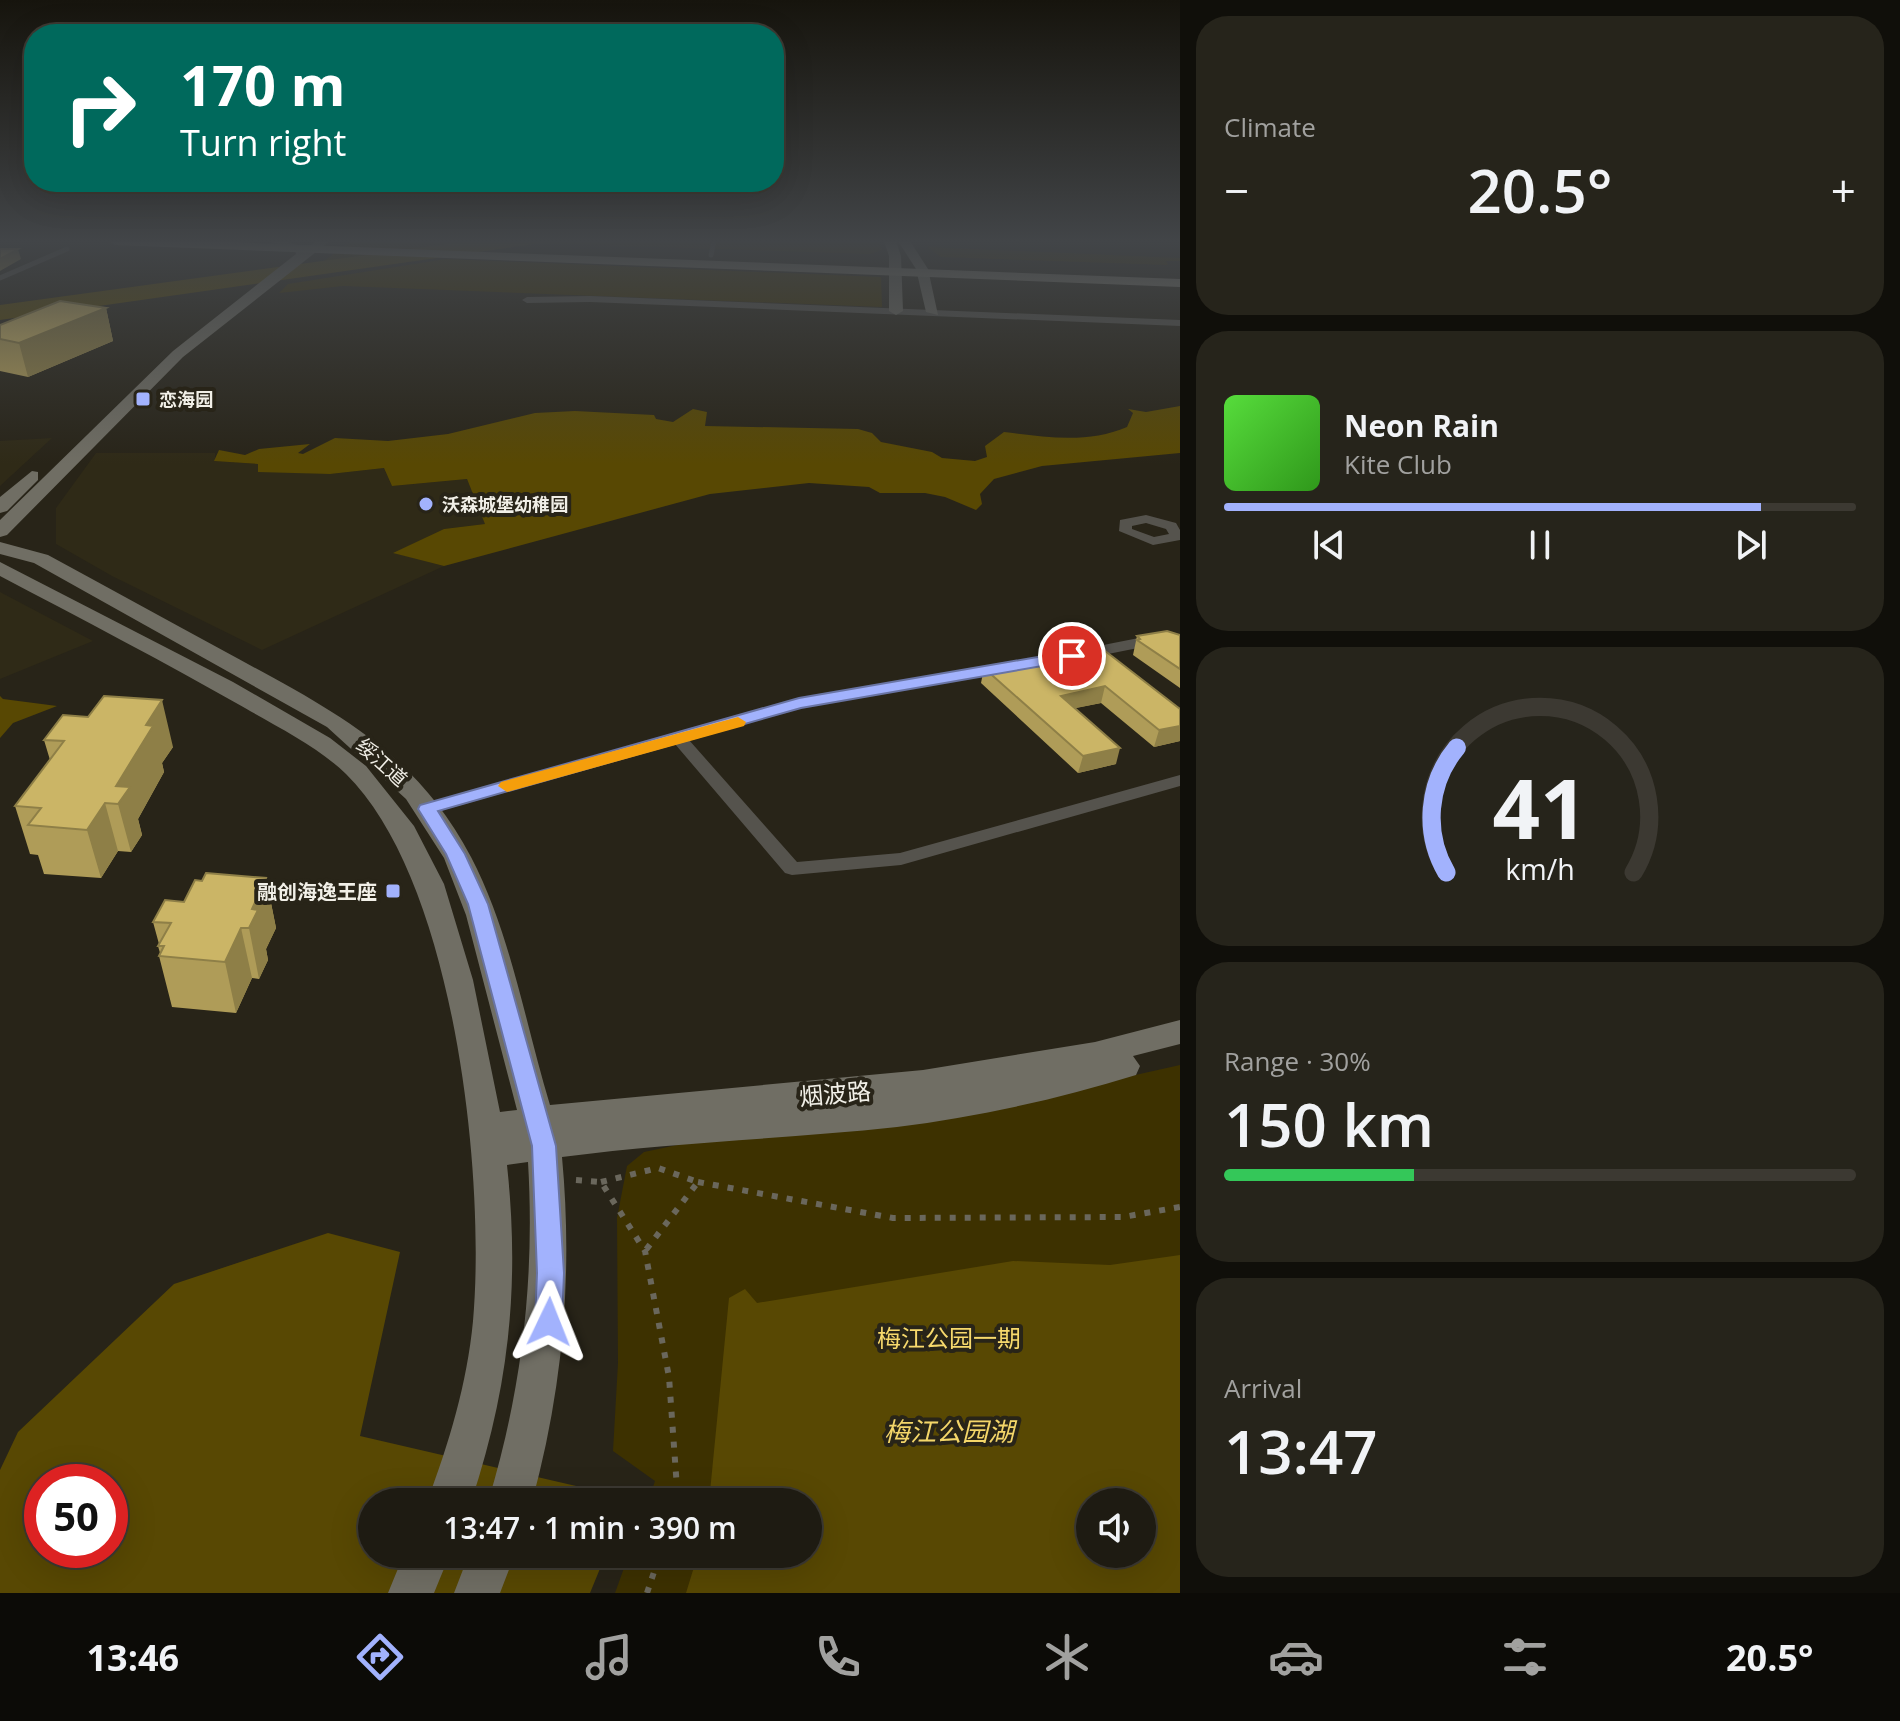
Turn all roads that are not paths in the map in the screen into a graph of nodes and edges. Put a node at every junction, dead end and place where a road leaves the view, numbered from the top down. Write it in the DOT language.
graph roads {
  1 [pos="211,315"];
  2 [pos="229,315"];
  3 [pos="1008,315"];
  4 [pos="1180,323"];
  5 [pos="30,502"];
  6 [pos="0,507"];
  7 [pos="0,531"];
  8 [pos="41,559"];
  9 [pos="2,563"];
  10 [pos="1180,644"];
  11 [pos="1072,656"];
  12 [pos="1026,664"];
  13 [pos="679,738"];
  14 [pos="1180,780"];
  15 [pos="427,809"];
  16 [pos="1180,1032"];
  17 [pos="1180,1050"];
  18 [pos="488,1140"];
  19 [pos="543,1147"];
  20 [pos="454,1488"];
  21 [pos="514,1488"];
  22 [pos="421,1568"];
  23 [pos="487,1568"];
  24 [pos="411,1593"];
  25 [pos="477,1593"];
  1 -- 6 [label="main road"];
  2 -- 5 [label="main road"];
  3 -- 4 [label="street"];
  5 -- 7 [label="main road"];
  5 -- 8 [label="main road"];
  8 -- 9 [label="main road, 绥江道"];
  8 -- 15 [label="main road, 绥江道"];
  9 -- 18 [label="main road, 绥江道"];
  10 -- 11 [label="street"];
  12 -- 13 [label="street"];
  13 -- 14 [label="street"];
  13 -- 15 [label="street"];
  15 -- 19 [label="main road, 绥江道"];
  16 -- 19 [label="main road, 烟波路"];
  17 -- 19 [label="main road, 烟波路"];
  18 -- 19 [label="main road, 烟波路"];
  18 -- 20 [label="main road, 绥江道"];
  19 -- 21 [label="main road, 绥江道"];
  22 -- 24 [label="main road"];
  23 -- 25 [label="main road"];
}
